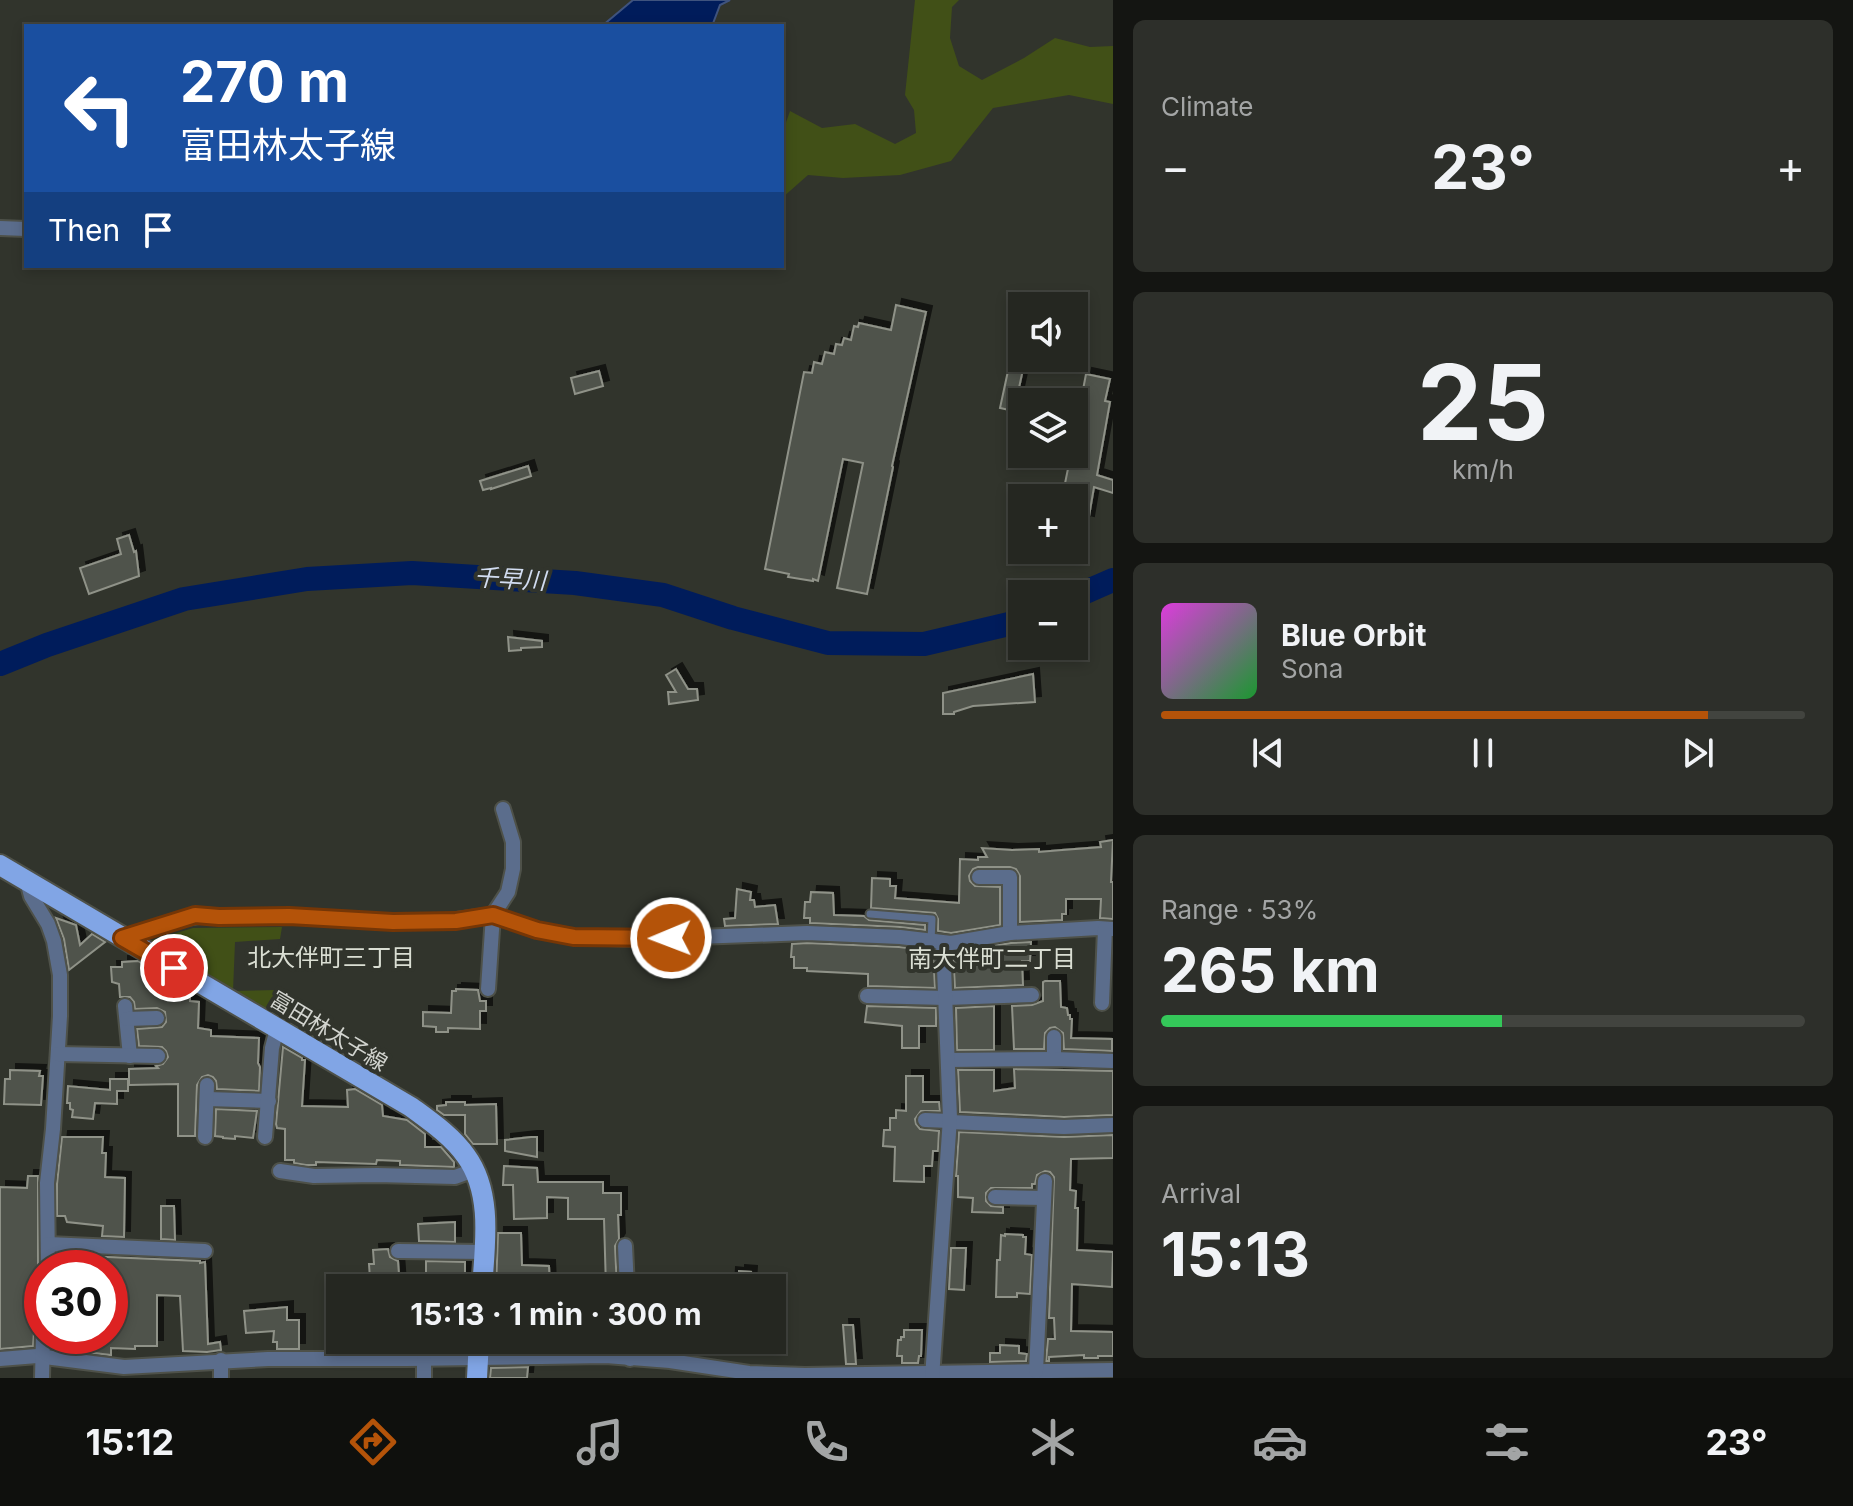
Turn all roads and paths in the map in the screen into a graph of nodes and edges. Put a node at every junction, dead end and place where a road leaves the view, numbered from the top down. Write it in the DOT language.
graph roads {
  1 [pos="0,228"];
  2 [pos="24,229"];
  3 [pos="503,809"];
  4 [pos="0,865"];
  5 [pos="979,877"];
  6 [pos="27,881"];
  7 [pos="870,914"];
  8 [pos="493,915"];
  9 [pos="1109,929"];
  10 [pos="1010,933"];
  11 [pos="122,938"];
  12 [pos="937,942"];
  13 [pos="488,989"];
  14 [pos="1032,995"];
  15 [pos="867,996"];
  16 [pos="946,998"];
  17 [pos="1102,1003"];
  18 [pos="157,1018"];
  19 [pos="277,1029"];
  20 [pos="1054,1037"];
  21 [pos="58,1054"];
  22 [pos="130,1056"];
  23 [pos="158,1056"];
  24 [pos="1054,1059"];
  25 [pos="948,1060"];
  26 [pos="1113,1061"];
  27 [pos="269,1101"];
  28 [pos="925,1120"];
  29 [pos="950,1122"];
  30 [pos="1113,1125"];
  31 [pos="205,1137"];
  32 [pos="265,1137"];
  33 [pos="474,1170"];
  34 [pos="280,1171"];
  35 [pos="1045,1181"];
  36 [pos="995,1197"];
  37 [pos="1044,1198"];
  38 [pos="48,1244"];
  39 [pos="625,1246"];
  40 [pos="48,1250"];
  41 [pos="205,1251"];
  42 [pos="398,1251"];
  43 [pos="485,1252"];
  44 [pos="483,1274"];
  45 [pos="626,1274"];
  46 [pos="42,1354"];
  47 [pos="630,1354"];
  48 [pos="42,1357"];
  49 [pos="478,1358"];
  50 [pos="0,1359"];
  51 [pos="424,1359"];
  52 [pos="630,1359"];
  53 [pos="221,1360"];
  54 [pos="1113,1370"];
  55 [pos="1036,1371"];
  56 [pos="124,1372"];
  57 [pos="932,1375"];
  58 [pos="812,1376"];
  59 [pos="42,1378"];
  60 [pos="221,1378"];
  61 [pos="424,1378"];
  1 -- 2 [label="street"];
  3 -- 8 [label="street"];
  4 -- 6 [label="main road, 富田林太子線"];
  5 -- 10 [label="street"];
  6 -- 11 [label="main road, 富田林太子線"];
  6 -- 21 [label="street"];
  7 -- 12 [label="lane"];
  8 -- 11 [label="street"];
  8 -- 12 [label="street"];
  8 -- 13 [label="street"];
  9 -- 10 [label="street"];
  9 -- 17 [label="street"];
  10 -- 12 [label="street"];
  11 -- 19 [label="main road, 富田林太子線"];
  12 -- 16 [label="street"];
  14 -- 16 [label="street"];
  15 -- 16 [label="street"];
  16 -- 25 [label="street"];
  18 -- 22 [label="street"];
  19 -- 27 [label="street"];
  19 -- 33 [label="main road, 富田林太子線"];
  20 -- 24 [label="street"];
  21 -- 22 [label="street"];
  21 -- 38 [label="street"];
  22 -- 23 [label="street"];
  24 -- 25 [label="street"];
  24 -- 26 [label="street"];
  25 -- 29 [label="street"];
  27 -- 31 [label="street"];
  27 -- 32 [label="street"];
  28 -- 29 [label="street"];
  29 -- 30 [label="street"];
  29 -- 57 [label="street"];
  33 -- 34 [label="street"];
  33 -- 43 [label="main road, 富田林太子線"];
  35 -- 37 [label="street"];
  36 -- 37 [label="street"];
  37 -- 55 [label="street"];
  38 -- 40 [label="street"];
  38 -- 41 [label="street"];
  39 -- 45 [label="street"];
  42 -- 43 [label="street"];
  43 -- 44 [label="main road, 富田林太子線"];
  46 -- 48 [label="street"];
  47 -- 52 [label="street"];
  48 -- 50 [label="street"];
  48 -- 56 [label="street"];
  48 -- 59 [label="street"];
  49 -- 51 [label="street"];
  49 -- 52 [label="street"];
  51 -- 53 [label="street"];
  51 -- 61 [label="street"];
  52 -- 58 [label="street"];
  53 -- 56 [label="street"];
  53 -- 60 [label="street"];
  54 -- 55 [label="street"];
  55 -- 57 [label="street"];
  57 -- 58 [label="street"];
}
